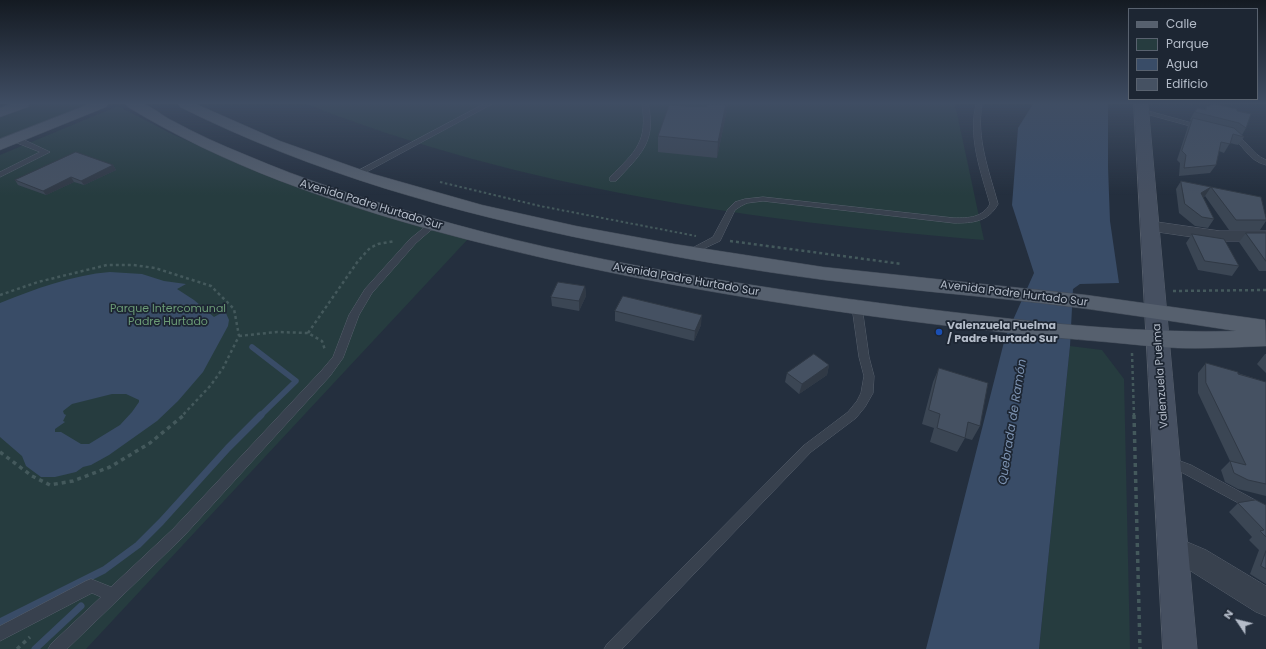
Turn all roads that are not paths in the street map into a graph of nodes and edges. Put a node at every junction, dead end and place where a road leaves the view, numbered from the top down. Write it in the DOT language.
graph roads {
  1 [pos="26,134"];
  2 [pos="187,134"];
  3 [pos="250,134"];
  4 [pos="431,134"];
  5 [pos="647,134"];
  6 [pos="977,134"];
  7 [pos="1143,134"];
  8 [pos="1230,134"];
  9 [pos="15,139"];
  10 [pos="0,145"];
  11 [pos="1266,163"];
  12 [pos="356,174"];
  13 [pos="0,175"];
  14 [pos="613,179"];
  15 [pos="1150,226"];
  16 [pos="439,227"];
  17 [pos="1266,236"];
  18 [pos="687,253"];
  19 [pos="857,307"];
  20 [pos="1156,311"];
  21 [pos="1266,328"];
  22 [pos="1159,338"];
  23 [pos="1266,338"];
  24 [pos="1167,461"];
  25 [pos="1266,512"];
  26 [pos="1174,548"];
  27 [pos="113,595"];
  28 [pos="1266,602"];
  29 [pos="0,634"];
  30 [pos="56,649"];
  31 [pos="612,649"];
  32 [pos="1180,649"];
  1 -- 9 [label="main road"];
  2 -- 16 [label="main road, Avenida Padre Hurtado Sur"];
  3 -- 12 [label="main road, Avenida Padre Hurtado Sur"];
  4 -- 12 [label="lane"];
  5 -- 14 [label="lane"];
  6 -- 18 [label="lane"];
  7 -- 15 [label="street, Valenzuela Puelma"];
  8 -- 11 [label="lane"];
  9 -- 10 [label="main road"];
  9 -- 13 [label="lane"];
  12 -- 18 [label="main road, Avenida Padre Hurtado Sur"];
  15 -- 17 [label="street"];
  15 -- 20 [label="street, Valenzuela Puelma"];
  16 -- 19 [label="main road, Avenida Padre Hurtado Sur"];
  16 -- 27 [label="lane"];
  18 -- 20 [label="main road, Avenida Padre Hurtado Sur"];
  19 -- 22 [label="main road, Avenida Padre Hurtado Sur"];
  19 -- 31 [label="lane"];
  20 -- 21 [label="main road, Avenida Padre Hurtado Sur"];
  20 -- 22 [label="street, Valenzuela Puelma"];
  22 -- 23 [label="main road, Avenida Padre Hurtado Sur"];
  22 -- 24 [label="street, Valenzuela Puelma"];
  24 -- 25 [label="lane"];
  24 -- 26 [label="street, Valenzuela Puelma"];
  26 -- 28 [label="street"];
  26 -- 32 [label="street, Valenzuela Puelma"];
  27 -- 29 [label="lane"];
  27 -- 30 [label="lane"];
}
